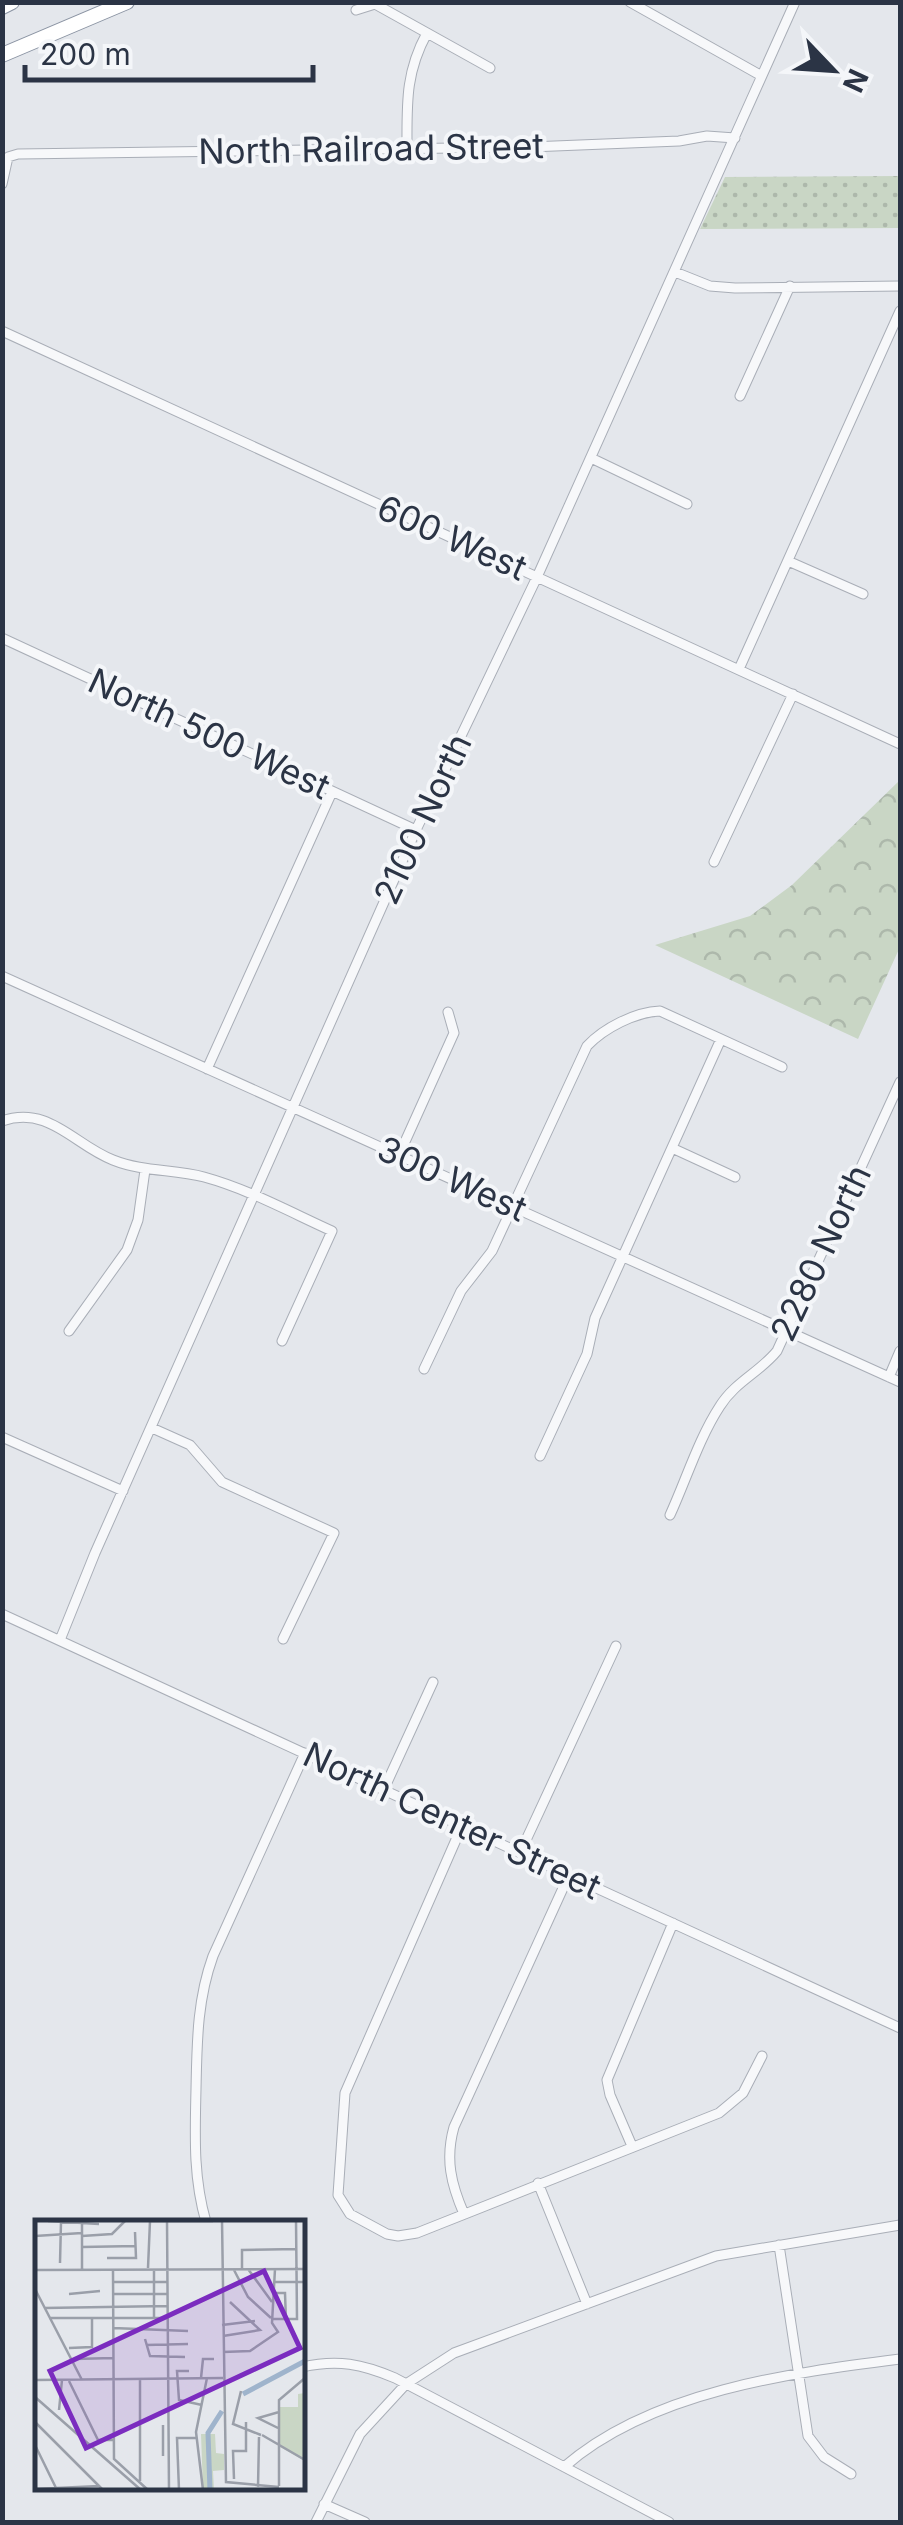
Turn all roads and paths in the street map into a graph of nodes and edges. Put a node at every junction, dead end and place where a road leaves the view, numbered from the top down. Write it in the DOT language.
graph roads {
  1 [pos="12,2"];
  2 [pos="127,2"];
  3 [pos="630,2"];
  4 [pos="795,2"];
  5 [pos="376,4"];
  6 [pos="2,7"];
  7 [pos="356,10"];
  8 [pos="427,33"];
  9 [pos="2,55"];
  10 [pos="490,68"];
  11 [pos="760,75"];
  12 [pos="735,138"];
  13 [pos="407,150"];
  14 [pos="2,184"];
  15 [pos="675,272"];
  16 [pos="790,286"];
  17 [pos="900,286"];
  18 [pos="900,311"];
  19 [pos="2,331"];
  20 [pos="740,396"];
  21 [pos="591,458"];
  22 [pos="687,504"];
  23 [pos="788,561"];
  24 [pos="538,577"];
  25 [pos="863,594"];
  26 [pos="2,638"];
  27 [pos="739,670"];
  28 [pos="793,694"];
  29 [pos="900,744"];
  30 [pos="332,792"];
  31 [pos="416,830"];
  32 [pos="714,862"];
  33 [pos="2,976"];
  34 [pos="448,1012"];
  35 [pos="721,1039"];
  36 [pos="782,1066"];
  37 [pos="207,1069"];
  38 [pos="900,1082"];
  39 [pos="295,1109"];
  40 [pos="2,1121"];
  41 [pos="672,1148"];
  42 [pos="399,1155"];
  43 [pos="145,1170"];
  44 [pos="735,1177"];
  45 [pos="256,1197"];
  46 [pos="513,1206"];
  47 [pos="623,1256"];
  48 [pos="787,1329"];
  49 [pos="70,1331"];
  50 [pos="282,1342"];
  51 [pos="900,1351"];
  52 [pos="424,1369"];
  53 [pos="888,1377"];
  54 [pos="900,1382"];
  55 [pos="152,1428"];
  56 [pos="2,1437"];
  57 [pos="540,1456"];
  58 [pos="123,1491"];
  59 [pos="670,1515"];
  60 [pos="2,1614"];
  61 [pos="60,1640"];
  62 [pos="283,1640"];
  63 [pos="616,1646"];
  64 [pos="433,1682"];
  65 [pos="305,1753"];
  66 [pos="384,1789"];
  67 [pos="462,1826"];
  68 [pos="520,1853"];
  69 [pos="569,1875"];
  70 [pos="673,1923"];
  71 [pos="900,2028"];
  72 [pos="762,2056"];
  73 [pos="632,2146"];
  74 [pos="538,2183"];
  75 [pos="464,2214"];
  76 [pos="206,2220"];
  77 [pos="900,2226"];
  78 [pos="779,2245"];
  79 [pos="587,2304"];
  80 [pos="900,2358"];
  81 [pos="305,2366"];
  82 [pos="798,2372"];
  83 [pos="406,2384"];
  84 [pos="564,2467"];
  85 [pos="851,2474"];
  86 [pos="324,2504"];
  87 [pos="648,2512"];
  88 [pos="316,2522"];
  89 [pos="366,2522"];
  90 [pos="642,2522"];
  91 [pos="668,2522"];
  1 -- 6 [label="highway"];
  2 -- 9 [label="highway"];
  3 -- 11 [label="street"];
  4 -- 11 [label="street, 2100 North"];
  5 -- 7 [label="street"];
  5 -- 8 [label="street"];
  8 -- 10 [label="street"];
  8 -- 13 [label="street"];
  11 -- 12 [label="street, 2100 North"];
  12 -- 13 [label="street, North Railroad Street"];
  12 -- 15 [label="street, 2100 North"];
  13 -- 14 [label="street, North Railroad Street"];
  15 -- 16 [label="street"];
  15 -- 21 [label="street, 2100 North"];
  16 -- 17 [label="street"];
  16 -- 20 [label="street"];
  18 -- 23 [label="street"];
  19 -- 24 [label="street, 600 West"];
  21 -- 22 [label="street"];
  21 -- 24 [label="street, 2100 North"];
  23 -- 25 [label="street"];
  23 -- 27 [label="street"];
  24 -- 27 [label="street, 600 West"];
  24 -- 31 [label="street, 2100 North"];
  26 -- 30 [label="street, North 500 West"];
  27 -- 28 [label="street, 600 West"];
  28 -- 29 [label="street, 600 West"];
  28 -- 32 [label="street"];
  30 -- 31 [label="street, North 500 West"];
  30 -- 37 [label="street"];
  31 -- 39 [label="street, 2100 North"];
  33 -- 37 [label="street, 300 West"];
  34 -- 42 [label="street"];
  35 -- 36 [label="street"];
  35 -- 41 [label="street"];
  35 -- 46 [label="street"];
  37 -- 39 [label="street, 300 West"];
  38 -- 48 [label="street, 2280 North"];
  39 -- 42 [label="street, 300 West"];
  39 -- 45 [label="street, 2100 North"];
  40 -- 43 [label="street"];
  41 -- 44 [label="street"];
  41 -- 47 [label="street"];
  42 -- 46 [label="street, 300 West"];
  43 -- 45 [label="street"];
  43 -- 49 [label="street"];
  45 -- 50 [label="street"];
  45 -- 55 [label="street, 2100 North"];
  46 -- 47 [label="street, 300 West"];
  46 -- 52 [label="street"];
  47 -- 48 [label="street, 300 West"];
  47 -- 57 [label="street"];
  48 -- 53 [label="street, 300 West"];
  48 -- 59 [label="street, 2280 North"];
  51 -- 53 [label="street"];
  53 -- 54 [label="street, 300 West"];
  55 -- 58 [label="street, 2100 North"];
  55 -- 62 [label="street"];
  56 -- 58 [label="street"];
  58 -- 61 [label="street, 2100 North"];
  60 -- 61 [label="street, North Center Street"];
  61 -- 65 [label="street, North Center Street"];
  63 -- 68 [label="street"];
  64 -- 66 [label="street"];
  65 -- 66 [label="street, North Center Street"];
  65 -- 76 [label="street"];
  66 -- 67 [label="street, North Center Street"];
  67 -- 68 [label="street, North Center Street"];
  67 -- 75 [label="street"];
  68 -- 69 [label="street, North Center Street"];
  69 -- 70 [label="street, North Center Street"];
  69 -- 75 [label="street"];
  70 -- 71 [label="street, North Center Street"];
  70 -- 73 [label="street"];
  72 -- 73 [label="street"];
  73 -- 74 [label="street"];
  74 -- 75 [label="street"];
  74 -- 79 [label="street"];
  77 -- 78 [label="street"];
  78 -- 79 [label="street"];
  78 -- 82 [label="street"];
  79 -- 83 [label="street"];
  80 -- 82 [label="street"];
  81 -- 83 [label="street"];
  82 -- 84 [label="street"];
  82 -- 85 [label="street"];
  83 -- 84 [label="street"];
  83 -- 86 [label="street"];
  84 -- 87 [label="street"];
  86 -- 88 [label="street"];
  86 -- 89 [label="street"];
  87 -- 90 [label="street"];
  87 -- 91 [label="street"];
}
